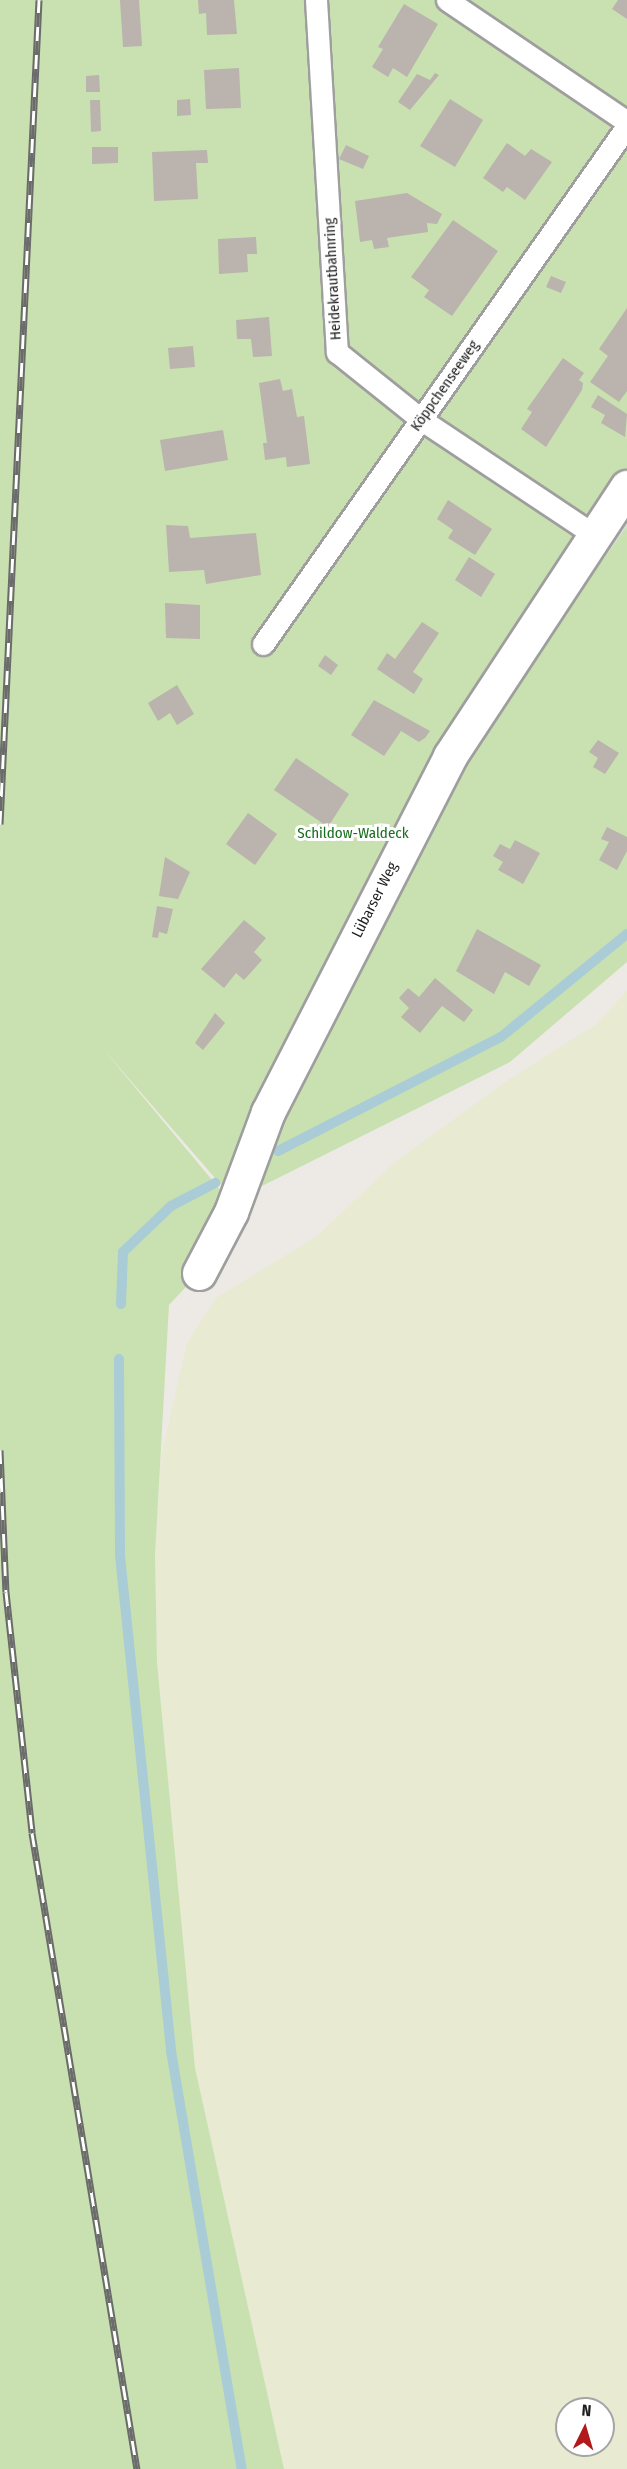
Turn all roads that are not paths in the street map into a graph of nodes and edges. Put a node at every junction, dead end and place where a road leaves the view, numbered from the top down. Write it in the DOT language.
graph roads {
  1 [pos="316,0"];
  2 [pos="447,0"];
  3 [pos="627,124"];
  4 [pos="422,420"];
  5 [pos="627,487"];
  6 [pos="593,534"];
  7 [pos="262,644"];
  8 [pos="199,1274"];
  1 -- 4 [label="lane, Heidekrautbahnring"];
  2 -- 3 [label="lane, Köppchenseeweg"];
  3 -- 4 [label="lane, Köppchenseeweg"];
  4 -- 6 [label="lane, Heidekrautbahnring"];
  4 -- 7 [label="lane, Köppchenseeweg"];
  5 -- 6 [label="street, Lübarser Weg"];
  6 -- 8 [label="street, Lübarser Weg"];
}
